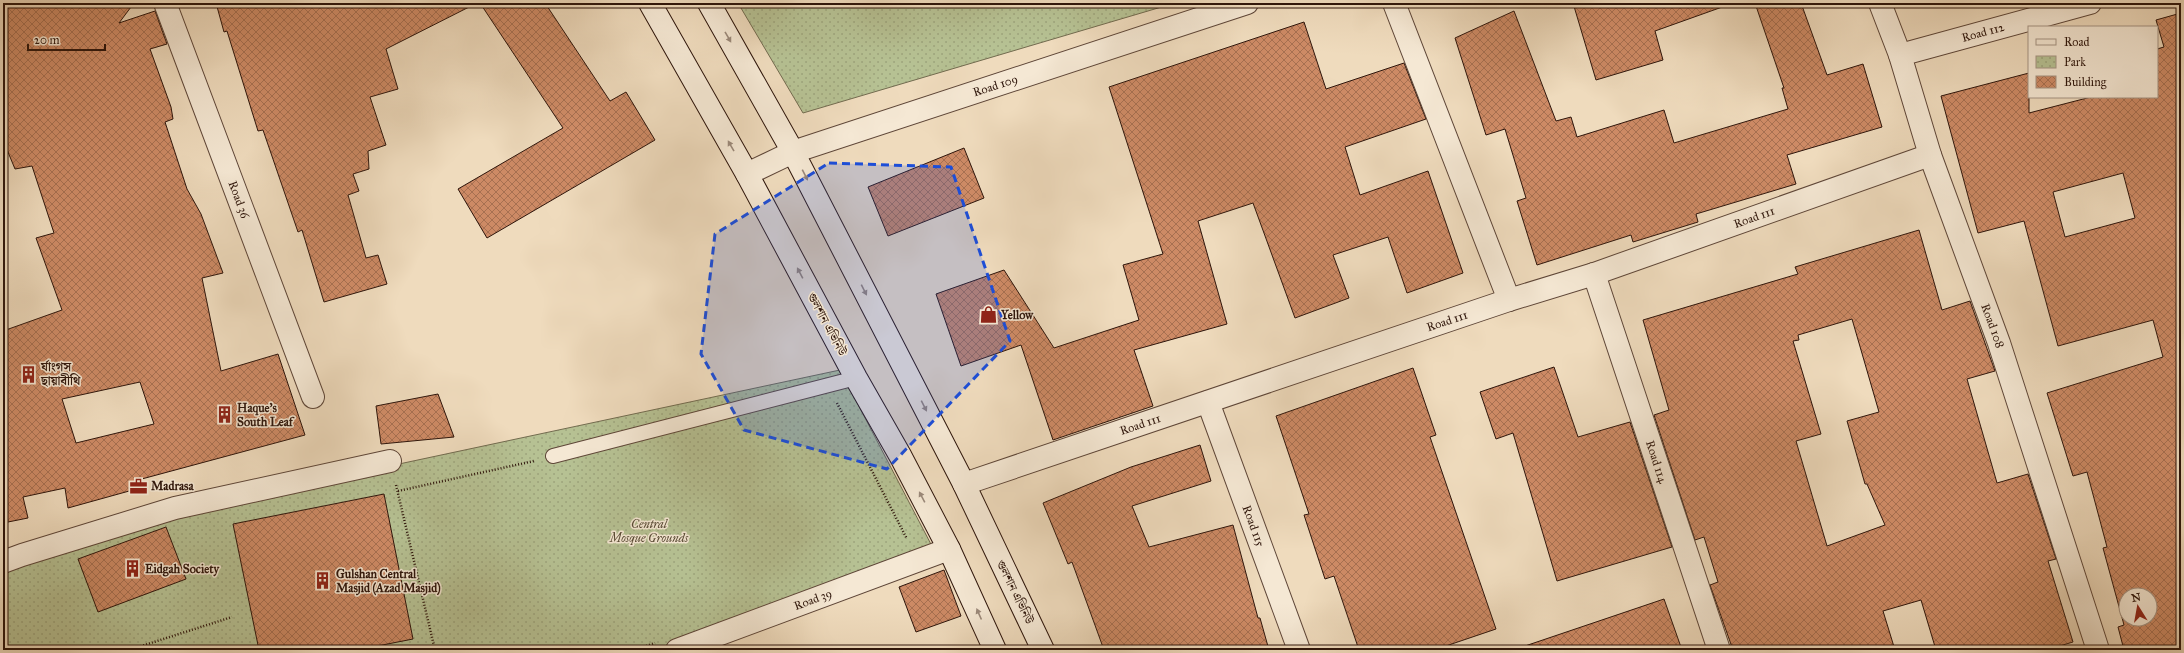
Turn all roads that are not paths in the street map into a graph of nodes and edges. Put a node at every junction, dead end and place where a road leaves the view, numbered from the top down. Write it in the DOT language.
graph roads {
  1 [pos="165,3"];
  2 [pos="650,3"];
  3 [pos="709,3"];
  4 [pos="1247,3"];
  5 [pos="1394,3"];
  6 [pos="1880,3"];
  7 [pos="2090,3"];
  8 [pos="1900,55"];
  9 [pos="793,152"];
  10 [pos="1930,155"];
  11 [pos="747,174"];
  12 [pos="1594,274"];
  13 [pos="1509,300"];
  14 [pos="856,378"];
  15 [pos="313,396"];
  16 [pos="1208,402"];
  17 [pos="553,456"];
  18 [pos="390,461"];
  19 [pos="964,484"];
  20 [pos="949,549"];
  21 [pos="3,562"];
  22 [pos="731,641"];
  23 [pos="667,646"];
  24 [pos="995,650"];
  25 [pos="1043,650"];
  26 [pos="1298,650"];
  27 [pos="1720,650"];
  28 [pos="2098,650"];
  1 -- 15 [label="street, Road 36"];
  11 -- 2 [label="street, গুলশান এভিনিউ, one-way"];
  3 -- 9 [label="street, গুলশান এভিনিউ, one-way"];
  4 -- 9 [label="street, Road 109"];
  5 -- 13 [label="street"];
  6 -- 8 [label="street, Road 108"];
  7 -- 8 [label="street, Road 112"];
  8 -- 10 [label="street, Road 108"];
  9 -- 11 [label="street, Road 109"];
  9 -- 19 [label="street, গুলশান এভিনিউ, one-way"];
  10 -- 12 [label="street, Road 111"];
  10 -- 28 [label="street, Road 108"];
  14 -- 11 [label="street, গুলশান এভিনিউ, one-way"];
  12 -- 13 [label="street, Road 111"];
  12 -- 27 [label="street, Road 114"];
  13 -- 16 [label="street, Road 111"];
  14 -- 17 [label="lane"];
  20 -- 14 [label="street, গুলশান এভিনিউ, one-way"];
  16 -- 19 [label="street, Road 111"];
  16 -- 26 [label="street, Road 115"];
  18 -- 21 [label="street"];
  19 -- 25 [label="street, গুলশান এভিনিউ"];
  20 -- 22 [label="street, Road 39"];
  24 -- 20 [label="street, গুলশান এভিনিউ, one-way"];
  22 -- 23 [label="street, Road 39"];
}
